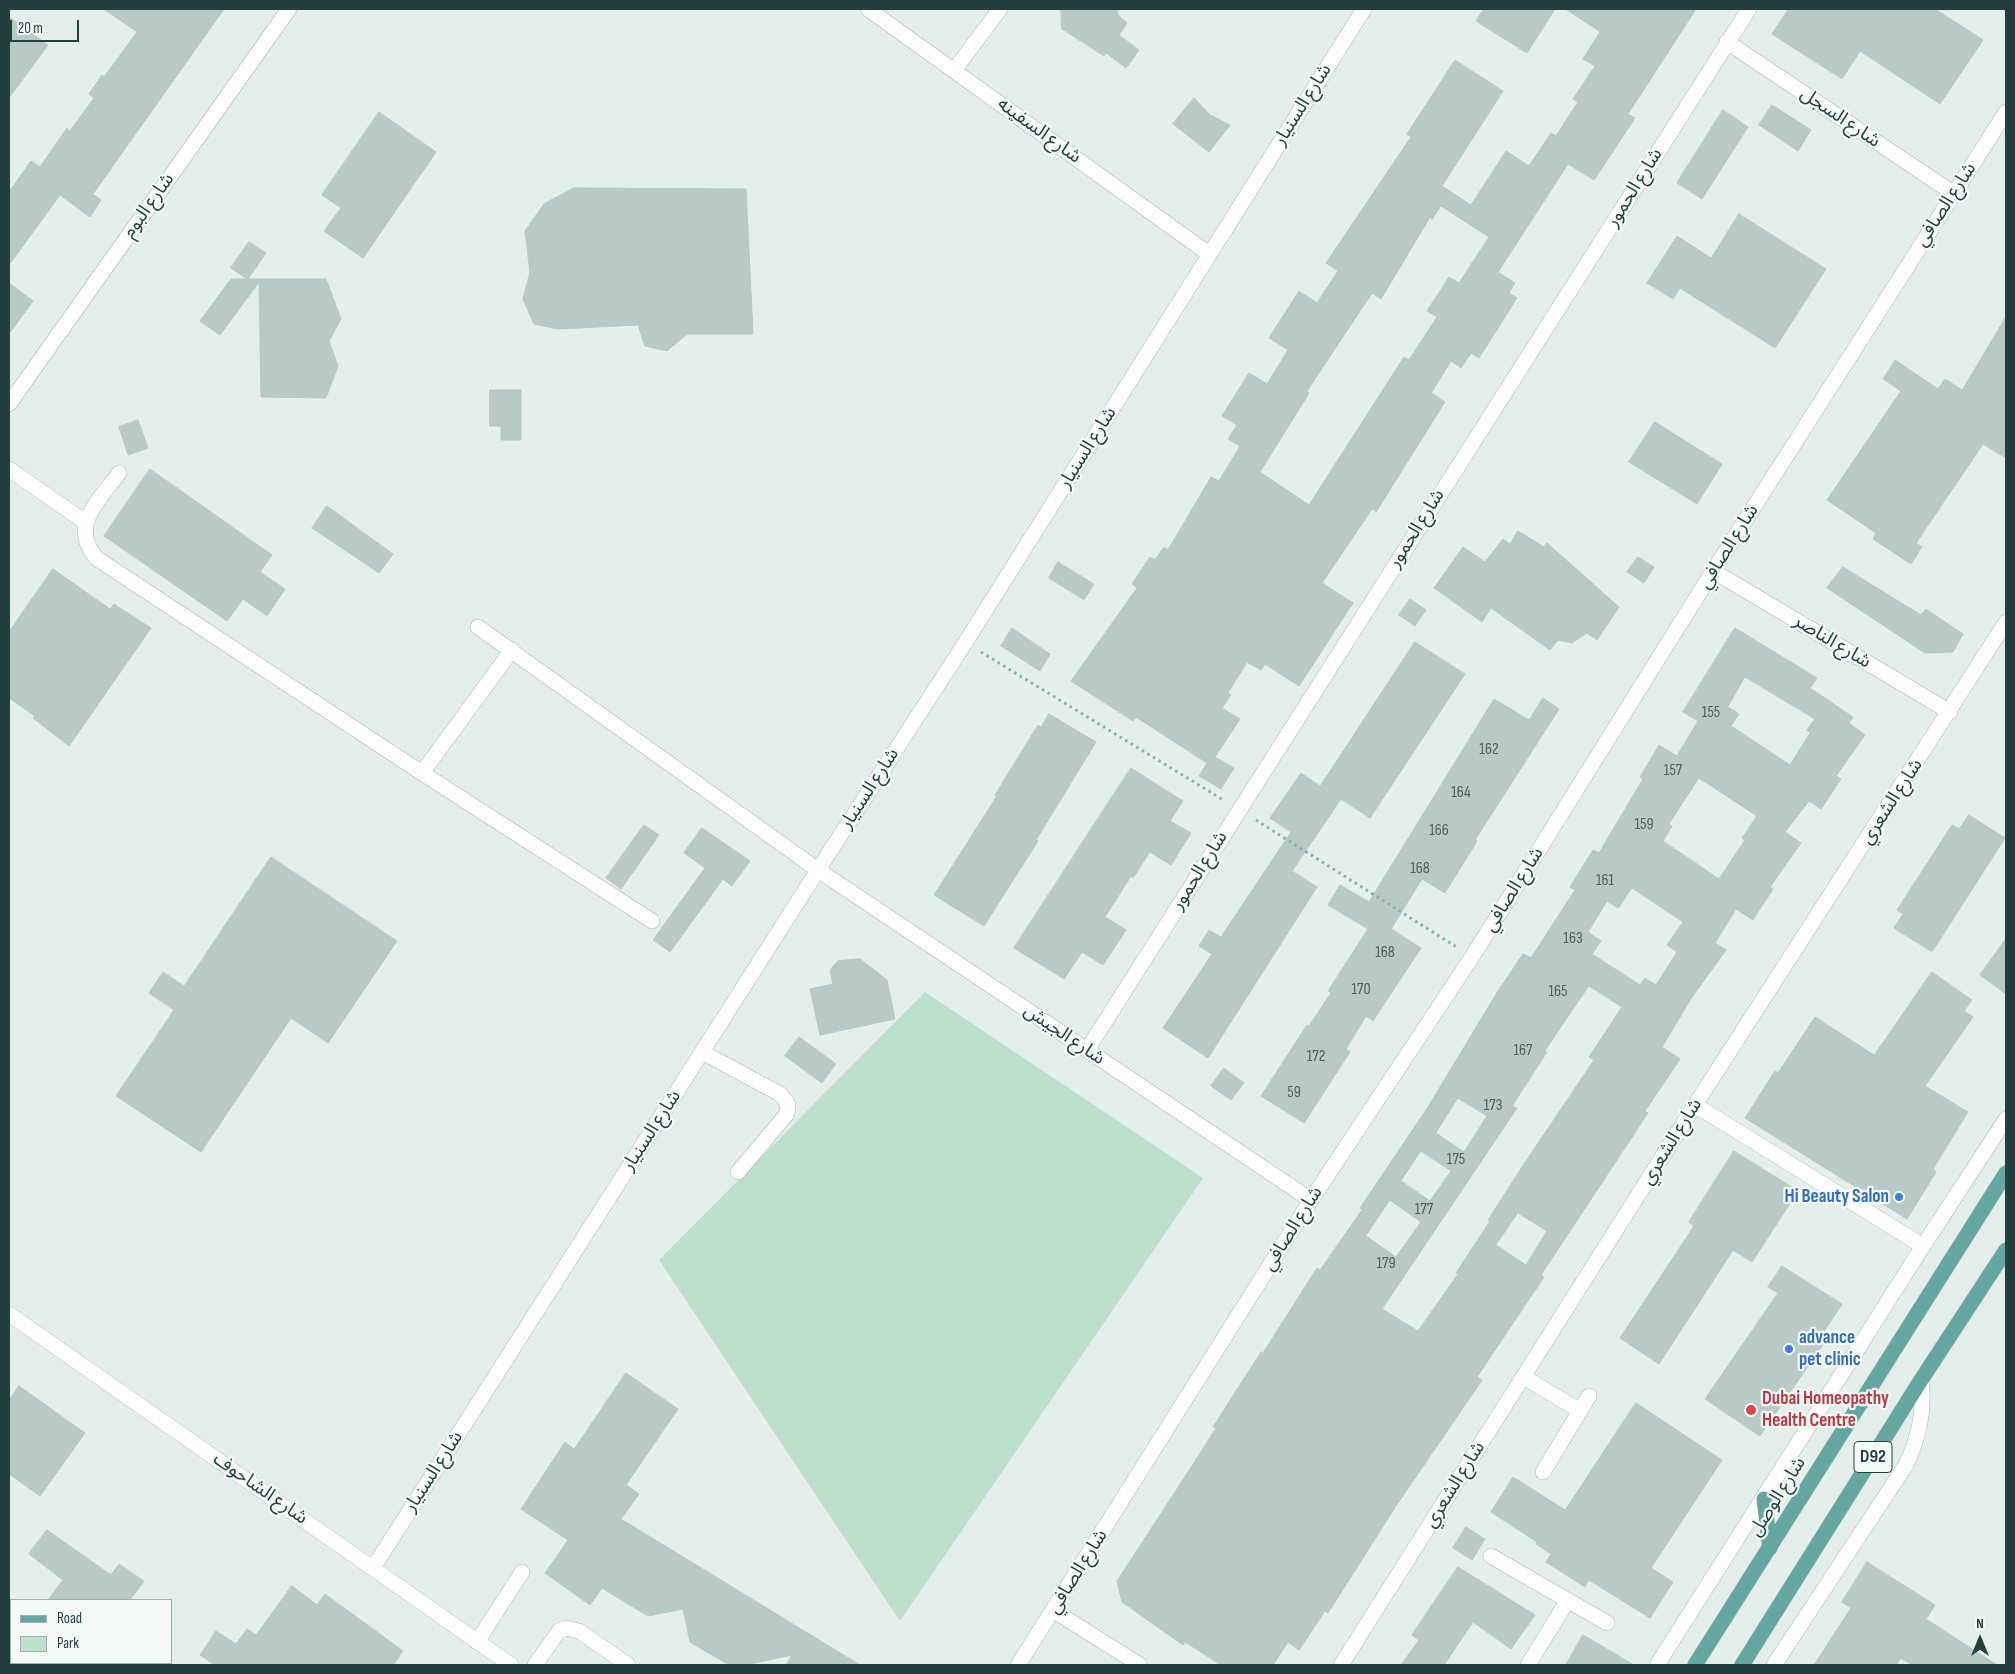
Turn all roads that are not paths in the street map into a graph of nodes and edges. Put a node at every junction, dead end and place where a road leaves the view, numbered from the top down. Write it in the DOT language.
graph roads {
  1 [pos="289,9"];
  2 [pos="868,9"];
  3 [pos="1000,9"];
  4 [pos="1364,9"];
  5 [pos="1749,9"];
  6 [pos="1727,42"];
  7 [pos="954,69"];
  8 [pos="2006,112"];
  9 [pos="1953,193"];
  10 [pos="1209,254"];
  11 [pos="9,404"];
  12 [pos="9,469"];
  13 [pos="119,473"];
  14 [pos="85,522"];
  15 [pos="1714,571"];
  16 [pos="2006,622"];
  17 [pos="478,627"];
  18 [pos="512,650"];
  19 [pos="1950,712"];
  20 [pos="422,773"];
  21 [pos="818,870"];
  22 [pos="652,921"];
  23 [pos="1087,1050"];
  24 [pos="702,1052"];
  25 [pos="1695,1105"];
  26 [pos="2006,1119"];
  27 [pos="738,1172"];
  28 [pos="2006,1173"];
  29 [pos="1311,1200"];
  30 [pos="1923,1246"];
  31 [pos="2006,1250"];
  32 [pos="9,1314"];
  33 [pos="1524,1377"];
  34 [pos="1922,1380"];
  35 [pos="1588,1396"];
  36 [pos="1580,1411"];
  37 [pos="1543,1472"];
  38 [pos="1764,1499"];
  39 [pos="1770,1548"];
  40 [pos="1491,1556"];
  41 [pos="373,1568"];
  42 [pos="522,1572"];
  43 [pos="1568,1600"];
  44 [pos="1054,1612"];
  45 [pos="1607,1623"];
  46 [pos="477,1642"];
  47 [pos="511,1665"];
  48 [pos="535,1665"];
  49 [pos="628,1665"];
  50 [pos="1018,1665"];
  51 [pos="1140,1665"];
  52 [pos="1341,1665"];
  53 [pos="1528,1665"];
  54 [pos="1657,1665"];
  55 [pos="1695,1665"];
  56 [pos="1742,1665"];
  57 [pos="1774,1665"];
  1 -- 11 [label="street, شارع البوم"];
  2 -- 7 [label="street, شارع السفينه"];
  3 -- 7 [label="street"];
  4 -- 10 [label="street, شارع السنيار"];
  5 -- 6 [label="street, شارع الحمور"];
  6 -- 9 [label="street, شارع السجل"];
  6 -- 23 [label="street, شارع الحمور"];
  7 -- 10 [label="street, شارع السفينه"];
  8 -- 9 [label="street, شارع الصافي"];
  9 -- 15 [label="street, شارع الصافي"];
  10 -- 21 [label="street, شارع السنيار"];
  12 -- 14 [label="street"];
  13 -- 14 [label="street"];
  14 -- 20 [label="street"];
  15 -- 19 [label="street, شارع الناصر"];
  15 -- 29 [label="street, شارع الصافي"];
  16 -- 19 [label="street, شارع الشعري"];
  17 -- 18 [label="street, شارع الجيش"];
  18 -- 20 [label="street"];
  18 -- 21 [label="street, شارع الجيش"];
  19 -- 25 [label="street, شارع الشعري"];
  20 -- 22 [label="street"];
  21 -- 23 [label="street, شارع الجيش"];
  21 -- 24 [label="street, شارع السنيار"];
  23 -- 29 [label="street, شارع الجيش"];
  24 -- 27 [label="street"];
  24 -- 41 [label="street, شارع السنيار"];
  25 -- 30 [label="street"];
  25 -- 33 [label="street, شارع الشعري"];
  26 -- 30 [label="street"];
  28 -- 39 [label="main road, شارع الوصل / D92"];
  29 -- 44 [label="street, شارع الصافي"];
  30 -- 38 [label="street"];
  31 -- 34 [label="main road, D92"];
  32 -- 41 [label="street, شارع الشاحوف"];
  33 -- 36 [label="street"];
  33 -- 52 [label="street, شارع الشعري"];
  34 -- 56 [label="main road, D92"];
  34 -- 57 [label="street"];
  35 -- 36 [label="street"];
  36 -- 37 [label="street"];
  38 -- 39 [label="main road"];
  38 -- 54 [label="street"];
  39 -- 55 [label="main road, شارع الوصل / D92"];
  40 -- 43 [label="street"];
  41 -- 46 [label="street, شارع الشاحوف"];
  42 -- 46 [label="street"];
  43 -- 45 [label="street"];
  43 -- 53 [label="street"];
  44 -- 50 [label="street, شارع الصافي"];
  44 -- 51 [label="street"];
  46 -- 47 [label="street, شارع الشاحوف"];
  48 -- 49 [label="street"];
}
